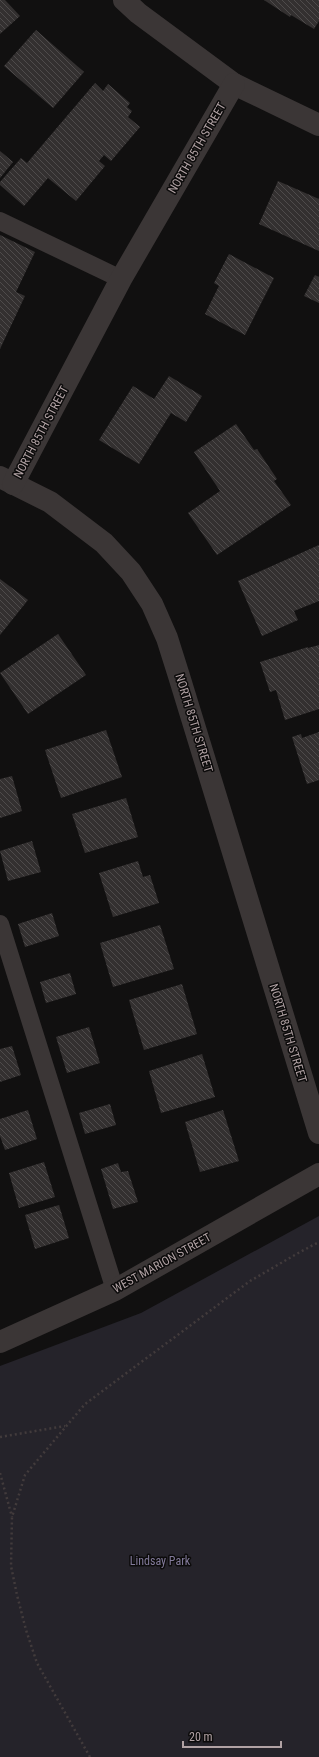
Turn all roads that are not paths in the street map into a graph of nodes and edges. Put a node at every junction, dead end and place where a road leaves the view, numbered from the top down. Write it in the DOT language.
graph roads {
  1 [pos="124,0"];
  2 [pos="234,84"];
  3 [pos="319,125"];
  4 [pos="0,221"];
  5 [pos="121,278"];
  6 [pos="7,480"];
  7 [pos="0,924"];
  8 [pos="319,1133"];
  9 [pos="319,1174"];
  10 [pos="115,1290"];
  11 [pos="0,1342"];
  1 -- 2 [label="street"];
  2 -- 3 [label="street"];
  2 -- 5 [label="street, NORTH 85TH STREET"];
  4 -- 5 [label="lane"];
  5 -- 6 [label="street, NORTH 85TH STREET"];
  6 -- 8 [label="street, NORTH 85TH STREET"];
  7 -- 10 [label="lane"];
  9 -- 10 [label="street, WEST MARION STREET"];
  10 -- 11 [label="street, WEST MARION STREET"];
}
